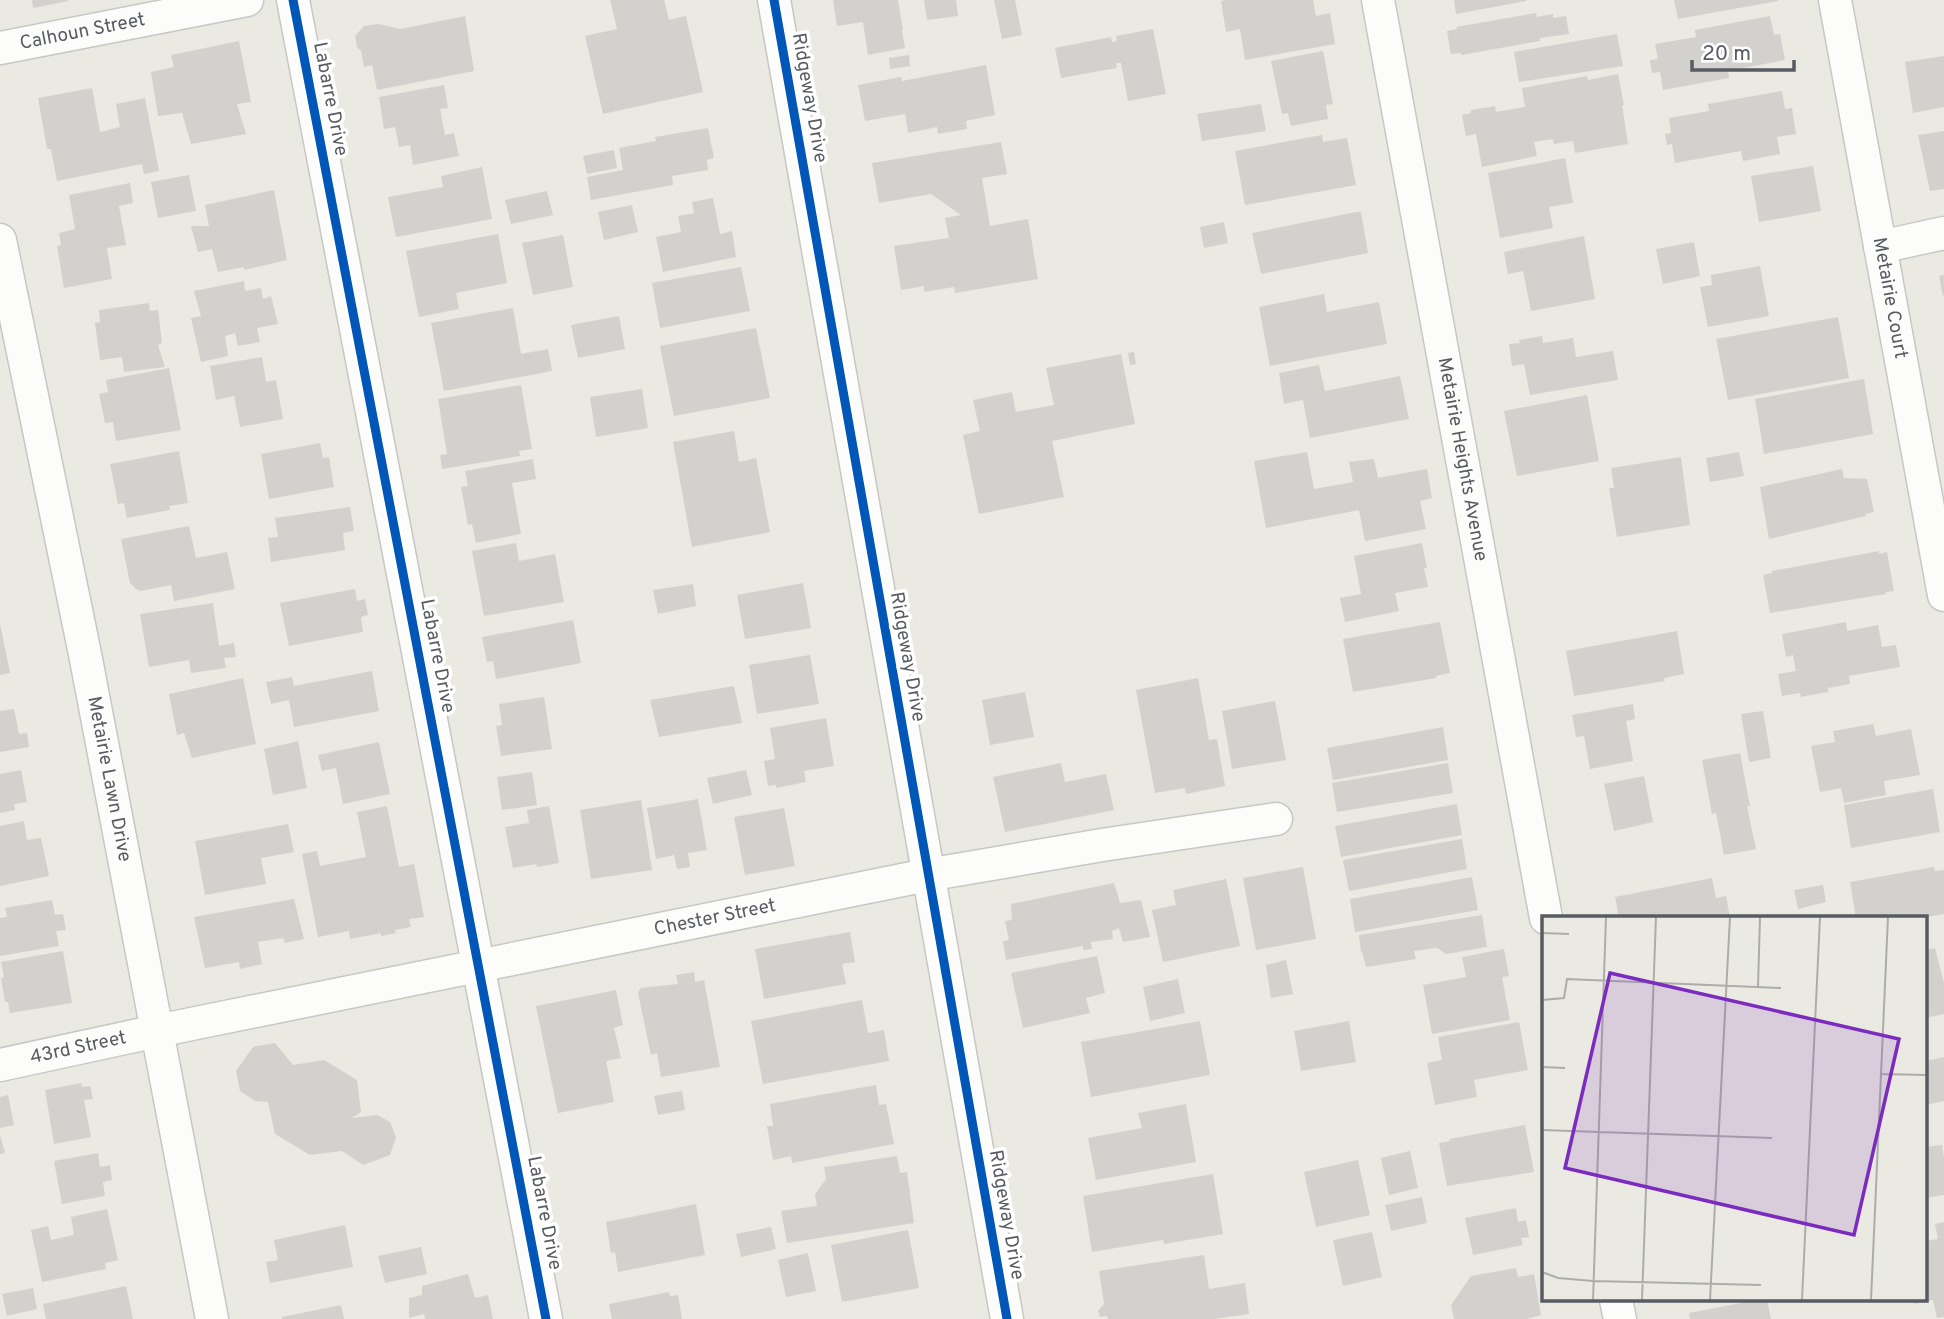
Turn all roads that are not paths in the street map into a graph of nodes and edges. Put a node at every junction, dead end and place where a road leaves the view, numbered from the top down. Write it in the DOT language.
graph roads {
  1 [pos="247,0"];
  2 [pos="293,0"];
  3 [pos="774,0"];
  4 [pos="1378,0"];
  5 [pos="1835,0"];
  6 [pos="0,48"];
  7 [pos="1944,233"];
  8 [pos="0,240"];
  9 [pos="1880,247"];
  10 [pos="1944,595"];
  11 [pos="1276,820"];
  12 [pos="927,875"];
  13 [pos="1546,916"];
  14 [pos="478,966"];
  15 [pos="157,1031"];
  16 [pos="0,1065"];
  17 [pos="212,1319"];
  18 [pos="546,1319"];
  19 [pos="1007,1319"];
  1 -- 6 [label="street, Calhoun Street"];
  2 -- 14 [label="street, Labarre Drive"];
  3 -- 12 [label="street, Ridgeway Drive"];
  4 -- 13 [label="street, Metairie Heights Avenue"];
  5 -- 9 [label="street, Metairie Court"];
  7 -- 9 [label="street"];
  8 -- 15 [label="street, Metairie Lawn Drive"];
  9 -- 10 [label="street, Metairie Court"];
  11 -- 12 [label="street, Chester Street"];
  12 -- 14 [label="street, Chester Street"];
  12 -- 19 [label="street, Ridgeway Drive"];
  14 -- 15 [label="street, Chester Street"];
  14 -- 18 [label="street, Labarre Drive"];
  15 -- 16 [label="street, 43rd Street"];
  15 -- 17 [label="street, Metairie Lawn Drive"];
}
